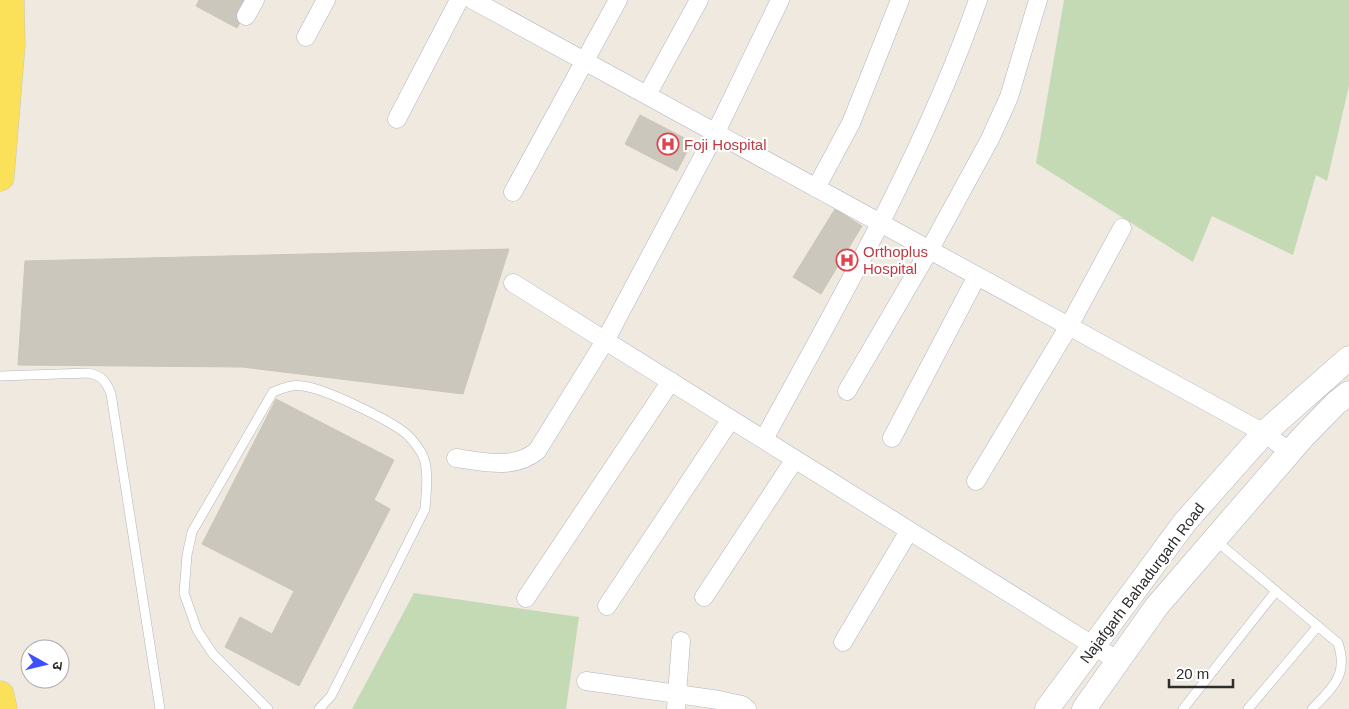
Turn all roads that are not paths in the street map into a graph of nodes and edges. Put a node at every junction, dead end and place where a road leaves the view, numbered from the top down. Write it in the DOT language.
graph roads {
  1 [pos="10,0"];
  2 [pos="255,0"];
  3 [pos="326,0"];
  4 [pos="459,0"];
  5 [pos="473,0"];
  6 [pos="618,0"];
  7 [pos="699,0"];
  8 [pos="780,0"];
  9 [pos="900,0"];
  10 [pos="978,0"];
  11 [pos="1038,0"];
  12 [pos="246,16"];
  13 [pos="306,37"];
  14 [pos="586,61"];
  15 [pos="647,95"];
  16 [pos="397,119"];
  17 [pos="716,132"];
  18 [pos="0,177"];
  19 [pos="816,188"];
  20 [pos="513,192"];
  21 [pos="881,223"];
  22 [pos="1122,228"];
  23 [pos="930,249"];
  24 [pos="977,276"];
  25 [pos="513,283"];
  26 [pos="1069,326"];
  27 [pos="605,341"];
  28 [pos="1349,358"];
  29 [pos="0,376"];
  30 [pos="671,381"];
  31 [pos="847,391"];
  32 [pos="1349,393"];
  33 [pos="731,419"];
  34 [pos="1264,434"];
  35 [pos="892,438"];
  36 [pos="764,439"];
  37 [pos="1290,452"];
  38 [pos="456,458"];
  39 [pos="795,459"];
  40 [pos="976,481"];
  41 [pos="909,531"];
  42 [pos="1214,539"];
  43 [pos="1276,592"];
  44 [pos="704,597"];
  45 [pos="526,598"];
  46 [pos="607,606"];
  47 [pos="1318,626"];
  48 [pos="681,641"];
  49 [pos="843,642"];
  50 [pos="1095,646"];
  51 [pos="1118,661"];
  52 [pos="586,681"];
  53 [pos="0,695"];
  54 [pos="677,702"];
  55 [pos="3,709"];
  56 [pos="160,709"];
  57 [pos="268,709"];
  58 [pos="319,709"];
  59 [pos="748,709"];
  60 [pos="1047,709"];
  61 [pos="1084,709"];
  62 [pos="1183,709"];
  63 [pos="1248,709"];
  64 [pos="1312,709"];
  1 -- 18 [label="main road"];
  2 -- 12 [label="street"];
  3 -- 13 [label="street"];
  4 -- 16 [label="street"];
  5 -- 14 [label="street"];
  6 -- 14 [label="street"];
  7 -- 15 [label="street"];
  8 -- 17 [label="street"];
  9 -- 19 [label="street"];
  10 -- 21 [label="street"];
  11 -- 23 [label="street"];
  14 -- 15 [label="street"];
  14 -- 20 [label="street"];
  15 -- 17 [label="street"];
  17 -- 19 [label="street"];
  17 -- 27 [label="street"];
  19 -- 21 [label="street"];
  21 -- 23 [label="street"];
  21 -- 36 [label="street"];
  22 -- 26 [label="street"];
  23 -- 24 [label="street"];
  23 -- 31 [label="street"];
  24 -- 26 [label="street"];
  24 -- 35 [label="street"];
  25 -- 27 [label="street"];
  26 -- 34 [label="street"];
  26 -- 40 [label="street"];
  27 -- 30 [label="street"];
  27 -- 38 [label="street"];
  28 -- 34 [label="main road, Najafgarh Bahadurgarh Road"];
  29 -- 56 [label="lane"];
  30 -- 33 [label="street"];
  30 -- 45 [label="street"];
  32 -- 37 [label="main road, Najafgarh Bahadurgarh Road"];
  33 -- 36 [label="street"];
  33 -- 46 [label="street"];
  34 -- 37 [label="street"];
  34 -- 50 [label="main road, Najafgarh Bahadurgarh Road"];
  36 -- 39 [label="street"];
  37 -- 42 [label="main road, Najafgarh Bahadurgarh Road"];
  39 -- 41 [label="street"];
  39 -- 44 [label="street"];
  41 -- 49 [label="street"];
  41 -- 50 [label="street"];
  42 -- 43 [label="lane"];
  42 -- 51 [label="main road, Najafgarh Bahadurgarh Road"];
  43 -- 47 [label="lane"];
  43 -- 62 [label="lane"];
  47 -- 63 [label="lane"];
  47 -- 64 [label="lane"];
  48 -- 54 [label="street"];
  50 -- 51 [label="street"];
  50 -- 60 [label="main road, Najafgarh Bahadurgarh Road"];
  51 -- 61 [label="main road, Najafgarh Bahadurgarh Road"];
  52 -- 54 [label="street"];
  53 -- 55 [label="main road"];
  54 -- 59 [label="street"];
  57 -- 58 [label="lane"];
}
